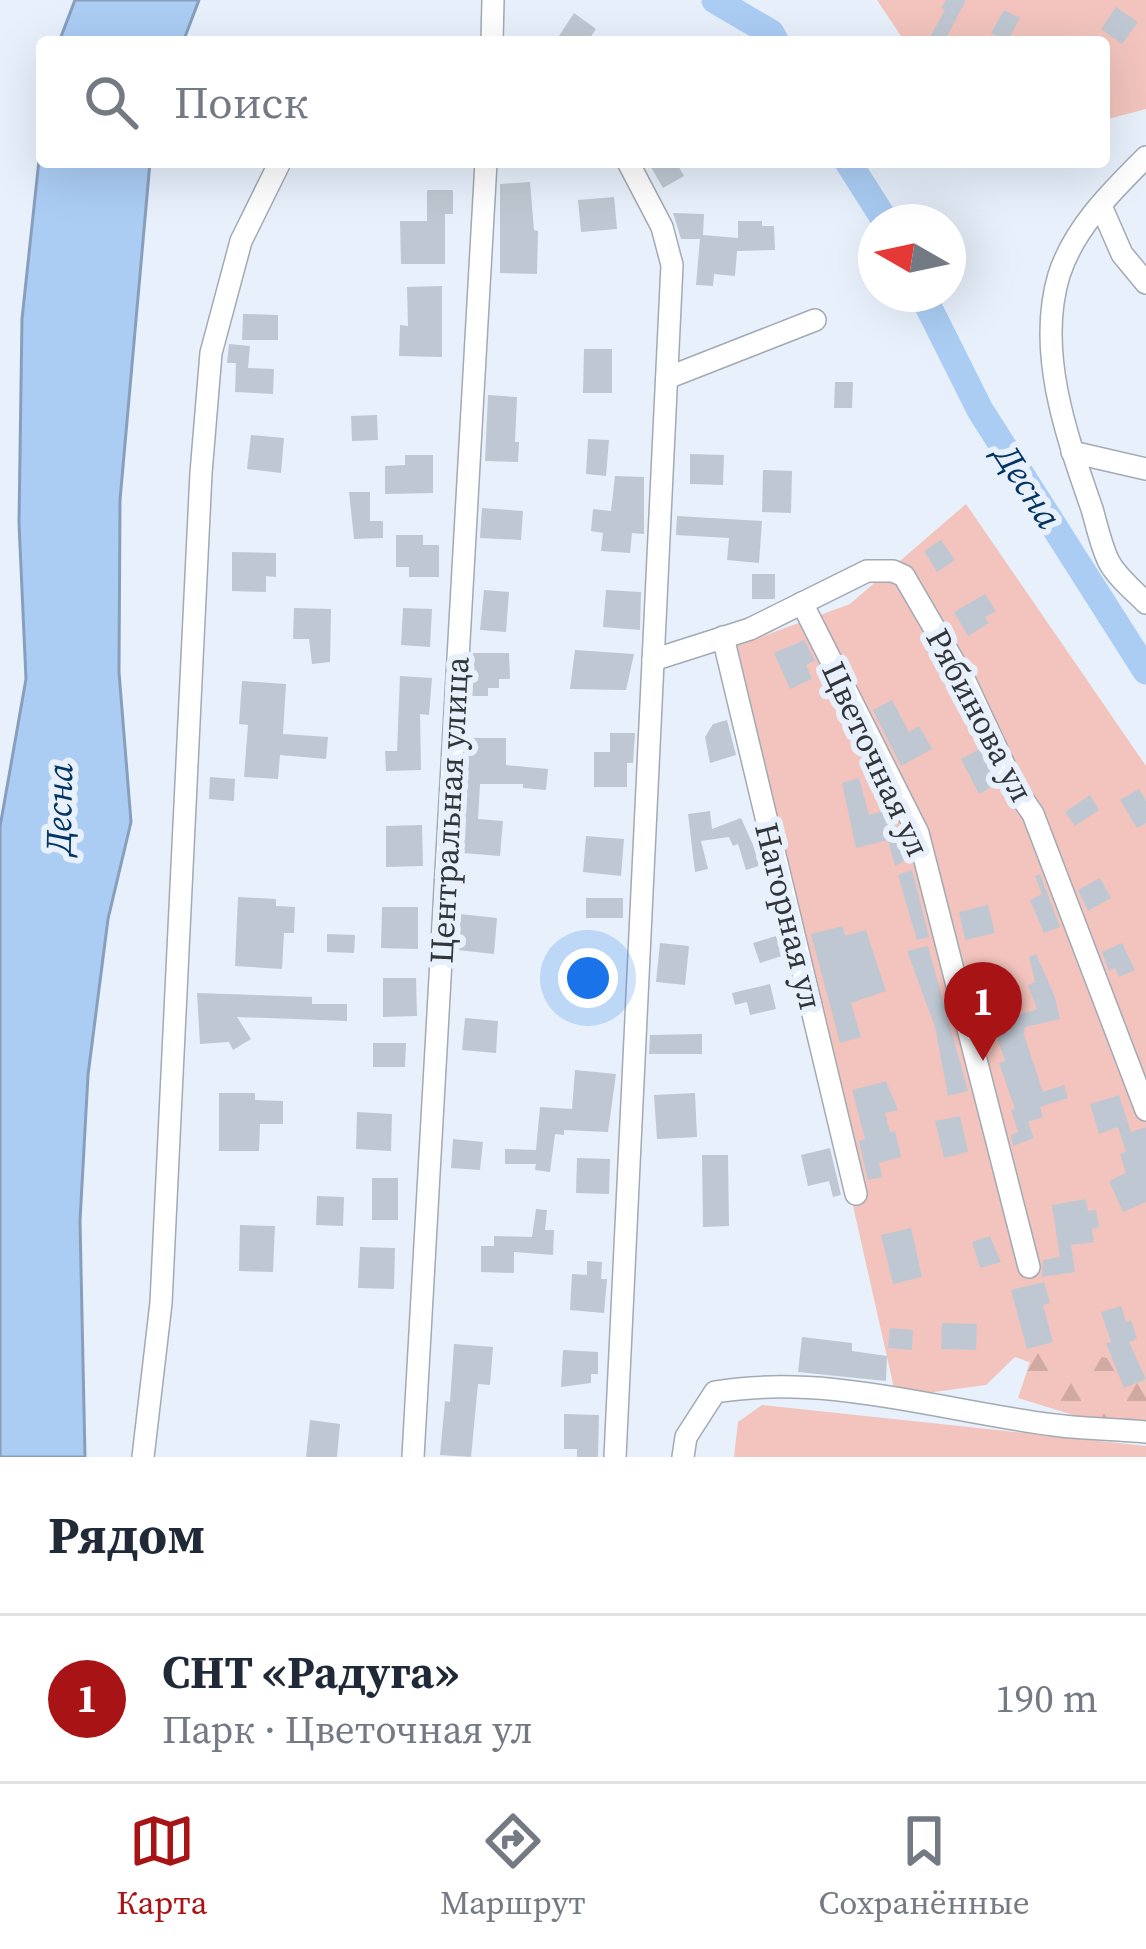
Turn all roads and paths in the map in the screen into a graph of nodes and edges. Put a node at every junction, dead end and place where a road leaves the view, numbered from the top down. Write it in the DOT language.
graph roads {
  1 [pos="493,0"];
  2 [pos="493,36"];
  3 [pos="1146,157"];
  4 [pos="277,168"];
  5 [pos="486,168"];
  6 [pos="631,168"];
  7 [pos="1101,206"];
  8 [pos="1146,283"];
  9 [pos="815,320"];
  10 [pos="667,378"];
  11 [pos="1072,452"];
  12 [pos="1146,470"];
  13 [pos="802,603"];
  14 [pos="1146,603"];
  15 [pos="722,638"];
  16 [pos="653,660"];
  17 [pos="1146,1109"];
  18 [pos="856,1194"];
  19 [pos="1030,1268"];
  20 [pos="1146,1432"];
  21 [pos="142,1457"];
  22 [pos="412,1457"];
  23 [pos="615,1457"];
  24 [pos="683,1457"];
  1 -- 2 [label="street"];
  3 -- 7 [label="street"];
  4 -- 21 [label="street"];
  5 -- 22 [label="street, Центральная улица"];
  6 -- 10 [label="street"];
  7 -- 8 [label="street"];
  7 -- 11 [label="street"];
  9 -- 10 [label="street"];
  10 -- 16 [label="street"];
  11 -- 12 [label="street"];
  11 -- 14 [label="street"];
  13 -- 15 [label="street, Рябинова ул"];
  13 -- 17 [label="street, Рябинова ул"];
  13 -- 19 [label="street, Цветочная ул"];
  15 -- 16 [label="street, Рябинова ул"];
  15 -- 18 [label="street, Нагорная ул"];
  16 -- 23 [label="street"];
  20 -- 24 [label="street"];
}
